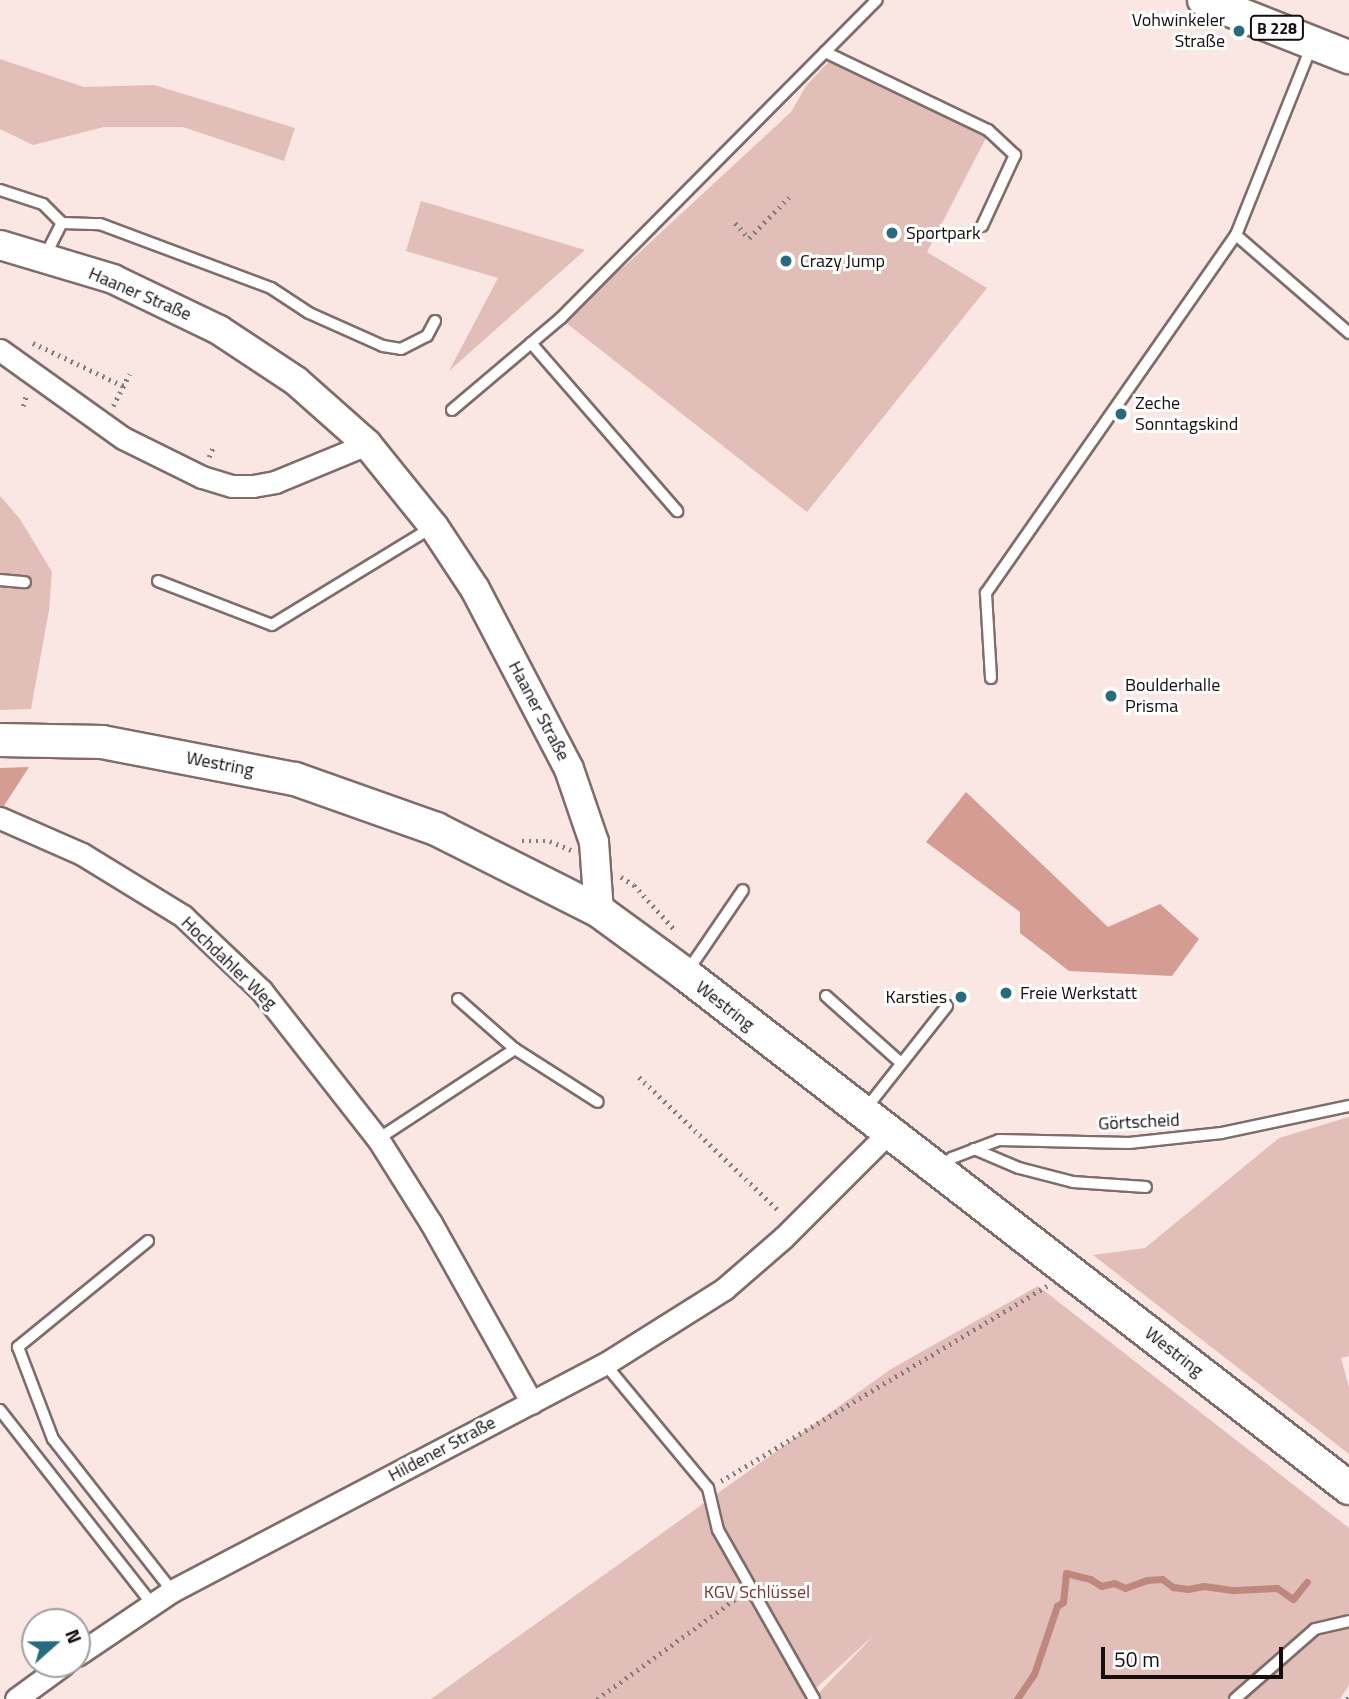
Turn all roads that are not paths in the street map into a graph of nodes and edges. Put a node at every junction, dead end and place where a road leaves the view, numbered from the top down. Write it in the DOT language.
graph roads {
  1 [pos="877,0"];
  2 [pos="1204,0"];
  3 [pos="1312,42"];
  4 [pos="1347,50"];
  5 [pos="825,52"];
  6 [pos="0,190"];
  7 [pos="62,223"];
  8 [pos="982,226"];
  9 [pos="1236,235"];
  10 [pos="0,245"];
  11 [pos="44,258"];
  12 [pos="436,321"];
  13 [pos="1349,333"];
  14 [pos="531,343"];
  15 [pos="1,351"];
  16 [pos="452,410"];
  17 [pos="367,444"];
  18 [pos="677,511"];
  19 [pos="434,527"];
  20 [pos="0,580"];
  21 [pos="158,581"];
  22 [pos="25,582"];
  23 [pos="991,678"];
  24 [pos="0,740"];
  25 [pos="0,818"];
  26 [pos="743,890"];
  27 [pos="598,911"];
  28 [pos="685,974"];
  29 [pos="826,996"];
  30 [pos="458,999"];
  31 [pos="947,1006"];
  32 [pos="515,1049"];
  33 [pos="901,1063"];
  34 [pos="598,1102"];
  35 [pos="1349,1106"];
  36 [pos="862,1113"];
  37 [pos="888,1133"];
  38 [pos="378,1139"];
  39 [pos="974,1149"];
  40 [pos="935,1170"];
  41 [pos="1146,1188"];
  42 [pos="148,1241"];
  43 [pos="605,1364"];
  44 [pos="532,1402"];
  45 [pos="0,1410"];
  46 [pos="1349,1488"];
  47 [pos="172,1591"];
  48 [pos="152,1604"];
  49 [pos="1349,1621"];
  50 [pos="91,1645"];
  51 [pos="45,1678"];
  52 [pos="16,1699"];
  53 [pos="814,1699"];
  54 [pos="1235,1699"];
  1 -- 5 [label="lane"];
  2 -- 3 [label="main road, B 228"];
  3 -- 4 [label="main road, B 228"];
  3 -- 9 [label="lane"];
  5 -- 8 [label="lane"];
  5 -- 14 [label="lane"];
  6 -- 7 [label="lane"];
  7 -- 11 [label="lane"];
  7 -- 12 [label="lane"];
  9 -- 13 [label="lane"];
  9 -- 23 [label="lane"];
  10 -- 11 [label="main road, Haaner Straße"];
  11 -- 17 [label="main road, Haaner Straße"];
  14 -- 16 [label="lane"];
  14 -- 18 [label="lane"];
  15 -- 17 [label="street"];
  17 -- 19 [label="main road, Haaner Straße"];
  19 -- 21 [label="lane"];
  19 -- 27 [label="main road, Haaner Straße"];
  20 -- 22 [label="lane"];
  24 -- 27 [label="main road, Westring"];
  25 -- 38 [label="street, Hochdahler Weg"];
  26 -- 28 [label="lane"];
  27 -- 28 [label="main road, Westring"];
  28 -- 36 [label="main road, Westring"];
  29 -- 33 [label="lane"];
  30 -- 32 [label="lane"];
  31 -- 33 [label="lane"];
  32 -- 34 [label="lane"];
  32 -- 38 [label="lane"];
  33 -- 36 [label="lane"];
  35 -- 39 [label="lane, Görtscheid"];
  36 -- 37 [label="main road, Westring"];
  37 -- 40 [label="main road, Westring"];
  37 -- 43 [label="street, Hildener Straße"];
  38 -- 44 [label="street, Hochdahler Weg"];
  39 -- 40 [label="lane, Görtscheid"];
  39 -- 41 [label="lane"];
  40 -- 46 [label="main road, Westring"];
  42 -- 47 [label="lane"];
  43 -- 44 [label="street, Hildener Straße"];
  43 -- 53 [label="lane"];
  44 -- 47 [label="street, Hildener Straße"];
  45 -- 48 [label="lane"];
  47 -- 48 [label="street, Hildener Straße"];
  48 -- 50 [label="street, Hildener Straße"];
  49 -- 54 [label="lane"];
  51 -- 52 [label="street"];
}
